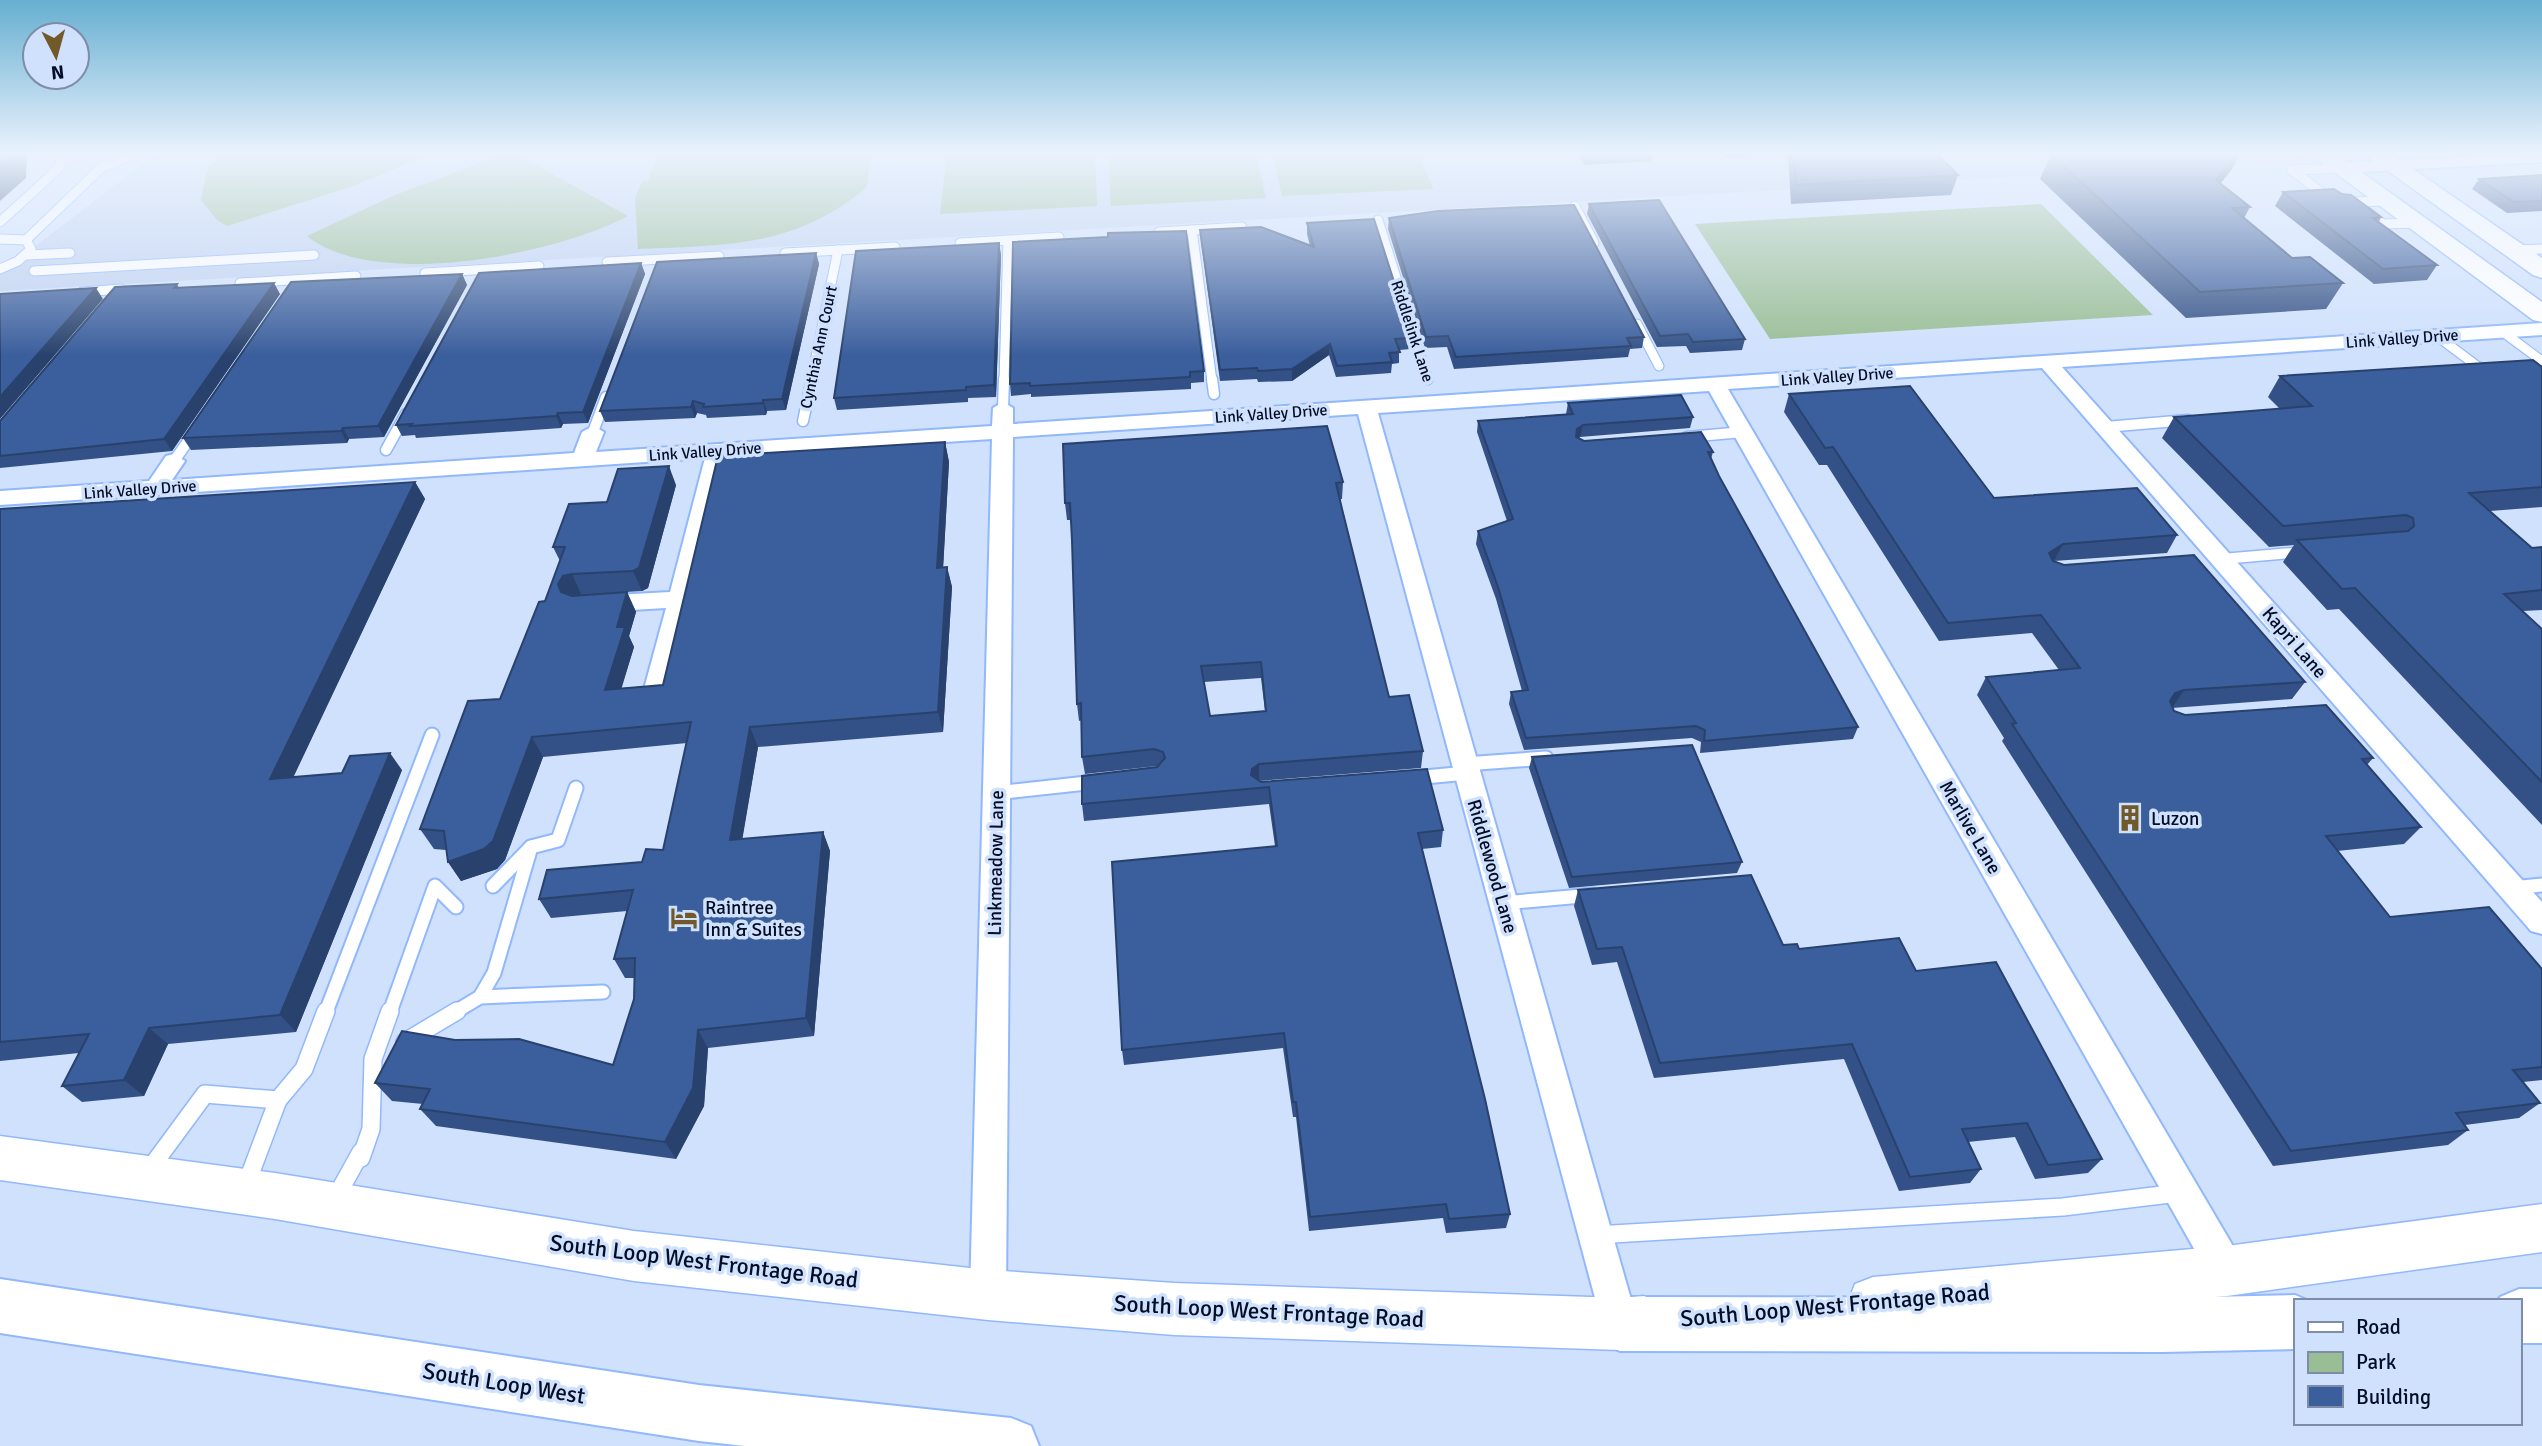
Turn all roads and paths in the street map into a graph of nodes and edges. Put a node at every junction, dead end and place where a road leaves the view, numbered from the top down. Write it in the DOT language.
graph roads {
  1 [pos="46,220"];
  2 [pos="1372,220"];
  3 [pos="1378,220"];
  4 [pos="1583,220"];
  5 [pos="2377,220"];
  6 [pos="2412,220"];
  7 [pos="2471,220"];
  8 [pos="1366,221"];
  9 [pos="2416,223"];
  10 [pos="1242,227"];
  11 [pos="1192,230"];
  12 [pos="1144,233"];
  13 [pos="1059,237"];
  14 [pos="0,239"];
  15 [pos="26,240"];
  16 [pos="1008,240"];
  17 [pos="960,243"];
  18 [pos="895,247"];
  19 [pos="2542,248"];
  20 [pos="838,250"];
  21 [pos="2513,250"];
  22 [pos="70,253"];
  23 [pos="785,253"];
  24 [pos="26,255"];
  25 [pos="314,255"];
  26 [pos="1601,256"];
  27 [pos="719,257"];
  28 [pos="658,260"];
  29 [pos="607,262"];
  30 [pos="539,266"];
  31 [pos="0,269"];
  32 [pos="483,270"];
  33 [pos="34,271"];
  34 [pos="2542,271"];
  35 [pos="653,272"];
  36 [pos="425,273"];
  37 [pos="356,276"];
  38 [pos="299,279"];
  39 [pos="240,282"];
  40 [pos="477,282"];
  41 [pos="291,291"];
  42 [pos="67,292"];
  43 [pos="112,299"];
  44 [pos="2542,314"];
  45 [pos="1633,317"];
  46 [pos="2542,329"];
  47 [pos="2503,331"];
  48 [pos="2437,336"];
  49 [pos="2542,361"];
  50 [pos="2048,362"];
  51 [pos="1659,366"];
  52 [pos="2530,367"];
  53 [pos="2542,367"];
  54 [pos="2502,369"];
  55 [pos="1428,380"];
  56 [pos="612,383"];
  57 [pos="1715,384"];
  58 [pos="1670,387"];
  59 [pos="1213,394"];
  60 [pos="412,402"];
  61 [pos="1436,402"];
  62 [pos="1366,407"];
  63 [pos="205,416"];
  64 [pos="1216,417"];
  65 [pos="2195,419"];
  66 [pos="1002,420"];
  67 [pos="803,421"];
  68 [pos="2105,427"];
  69 [pos="593,432"];
  70 [pos="1743,432"];
  71 [pos="1676,438"];
  72 [pos="798,444"];
  73 [pos="386,450"];
  74 [pos="718,450"];
  75 [pos="583,459"];
  76 [pos="174,461"];
  77 [pos="374,473"];
  78 [pos="155,489"];
  79 [pos="0,498"];
  80 [pos="2313,551"];
  81 [pos="2222,559"];
  82 [pos="2196,561"];
  83 [pos="680,599"];
  84 [pos="582,605"];
  85 [pos="657,690"];
  86 [pos="2352,707"];
  87 [pos="2325,709"];
  88 [pos="432,735"];
  89 [pos="1559,757"];
  90 [pos="1466,769"];
  91 [pos="1398,779"];
  92 [pos="1109,780"];
  93 [pos="576,788"];
  94 [pos="996,793"];
  95 [pos="531,847"];
  96 [pos="2542,885"];
  97 [pos="494,886"];
  98 [pos="2512,888"];
  99 [pos="1610,893"];
  100 [pos="1503,902"];
  101 [pos="456,907"];
  102 [pos="2542,922"];
  103 [pos="603,992"];
  104 [pos="480,997"];
  105 [pos="402,1044"];
  106 [pos="366,1075"];
  107 [pos="278,1100"];
  108 [pos="0,1158"];
  109 [pos="361,1158"];
  110 [pos="143,1178"];
  111 [pos="243,1192"];
  112 [pos="2182,1193"];
  113 [pos="330,1206"];
  114 [pos="2542,1228"];
  115 [pos="1595,1235"];
  116 [pos="2227,1270"];
  117 [pos="988,1295"];
  118 [pos="0,1306"];
  119 [pos="2542,1316"];
  120 [pos="2521,1317"];
  121 [pos="2294,1322"];
  122 [pos="1620,1324"];
  123 [pos="1011,1446"];
  1 -- 15 [label="lane"];
  2 -- 8 [label="lane"];
  3 -- 55 [label="lane, Riddlelink Lane"];
  4 -- 26 [label="lane"];
  5 -- 9 [label="lane"];
  6 -- 9 [label="main road"];
  7 -- 21 [label="main road"];
  9 -- 44 [label="main road"];
  10 -- 11 [label="lane"];
  11 -- 12 [label="lane"];
  11 -- 59 [label="lane"];
  13 -- 16 [label="lane"];
  14 -- 15 [label="lane"];
  15 -- 24 [label="lane"];
  16 -- 17 [label="lane"];
  16 -- 66 [label="lane"];
  18 -- 20 [label="lane"];
  19 -- 21 [label="lane"];
  20 -- 23 [label="lane"];
  20 -- 67 [label="lane, Cynthia Ann Court"];
  21 -- 34 [label="main road"];
  22 -- 24 [label="lane"];
  24 -- 31 [label="lane"];
  25 -- 33 [label="lane"];
  27 -- 28 [label="lane"];
  28 -- 29 [label="lane"];
  28 -- 35 [label="lane"];
  30 -- 32 [label="lane"];
  32 -- 36 [label="lane"];
  32 -- 40 [label="lane"];
  37 -- 38 [label="lane"];
  38 -- 39 [label="lane"];
  38 -- 41 [label="lane"];
  42 -- 43 [label="lane"];
  45 -- 51 [label="lane"];
  46 -- 47 [label="street, Link Valley Drive"];
  47 -- 48 [label="street, Link Valley Drive"];
  47 -- 49 [label="lane"];
  48 -- 50 [label="street, Link Valley Drive"];
  48 -- 54 [label="lane"];
  50 -- 57 [label="street, Link Valley Drive"];
  50 -- 68 [label="street, Kapri Lane"];
  51 -- 58 [label="street"];
  52 -- 53 [label="lane"];
  55 -- 61 [label="street, Riddlelink Lane"];
  56 -- 69 [label="lane"];
  57 -- 58 [label="street, Link Valley Drive"];
  57 -- 70 [label="street, Marlive Lane"];
  58 -- 61 [label="street, Link Valley Drive"];
  59 -- 64 [label="street"];
  60 -- 73 [label="lane"];
  61 -- 62 [label="street, Link Valley Drive"];
  62 -- 64 [label="street, Link Valley Drive"];
  62 -- 90 [label="street, Riddlewood Lane"];
  63 -- 76 [label="lane"];
  64 -- 66 [label="street, Link Valley Drive"];
  65 -- 68 [label="lane"];
  66 -- 72 [label="street, Link Valley Drive"];
  66 -- 94 [label="street, Linkmeadow Lane"];
  67 -- 72 [label="street, Cynthia Ann Court"];
  68 -- 81 [label="street, Kapri Lane"];
  69 -- 75 [label="street"];
  70 -- 71 [label="lane"];
  70 -- 112 [label="street, Marlive Lane"];
  72 -- 74 [label="street, Link Valley Drive"];
  73 -- 77 [label="street"];
  74 -- 75 [label="street, Link Valley Drive"];
  74 -- 83 [label="street"];
  75 -- 77 [label="street, Link Valley Drive"];
  76 -- 78 [label="street"];
  77 -- 78 [label="street, Link Valley Drive"];
  78 -- 79 [label="street, Link Valley Drive"];
  80 -- 81 [label="lane"];
  81 -- 82 [label="street"];
  81 -- 86 [label="street, Kapri Lane"];
  83 -- 84 [label="street"];
  83 -- 85 [label="street"];
  86 -- 87 [label="street"];
  86 -- 98 [label="street, Kapri Lane"];
  88 -- 107 [label="lane"];
  89 -- 90 [label="lane"];
  90 -- 91 [label="lane"];
  90 -- 100 [label="street, Riddlewood Lane"];
  92 -- 94 [label="lane"];
  93 -- 95 [label="lane"];
  94 -- 117 [label="street, Linkmeadow Lane"];
  95 -- 97 [label="lane"];
  95 -- 104 [label="lane"];
  96 -- 98 [label="lane"];
  98 -- 102 [label="street, Kapri Lane"];
  99 -- 100 [label="lane"];
  100 -- 115 [label="street, Riddlewood Lane"];
  101 -- 109 [label="lane"];
  103 -- 104 [label="lane"];
  104 -- 105 [label="lane"];
  106 -- 109 [label="lane"];
  107 -- 110 [label="lane"];
  107 -- 111 [label="lane"];
  108 -- 110 [label="main road, South Loop West Frontage Road"];
  109 -- 113 [label="lane"];
  110 -- 111 [label="main road, South Loop West Frontage Road"];
  111 -- 113 [label="main road, South Loop West Frontage Road"];
  112 -- 115 [label="lane"];
  112 -- 116 [label="street, Marlive Lane"];
  113 -- 117 [label="main road, South Loop West Frontage Road"];
  114 -- 116 [label="main road, South Loop West Frontage Road"];
  115 -- 122 [label="street, Riddlewood Lane"];
  116 -- 122 [label="main road, South Loop West Frontage Road"];
  117 -- 122 [label="main road, South Loop West Frontage Road"];
  118 -- 123 [label="highway, South Loop West"];
  119 -- 120 [label="highway"];
  121 -- 122 [label="highway"];
}
